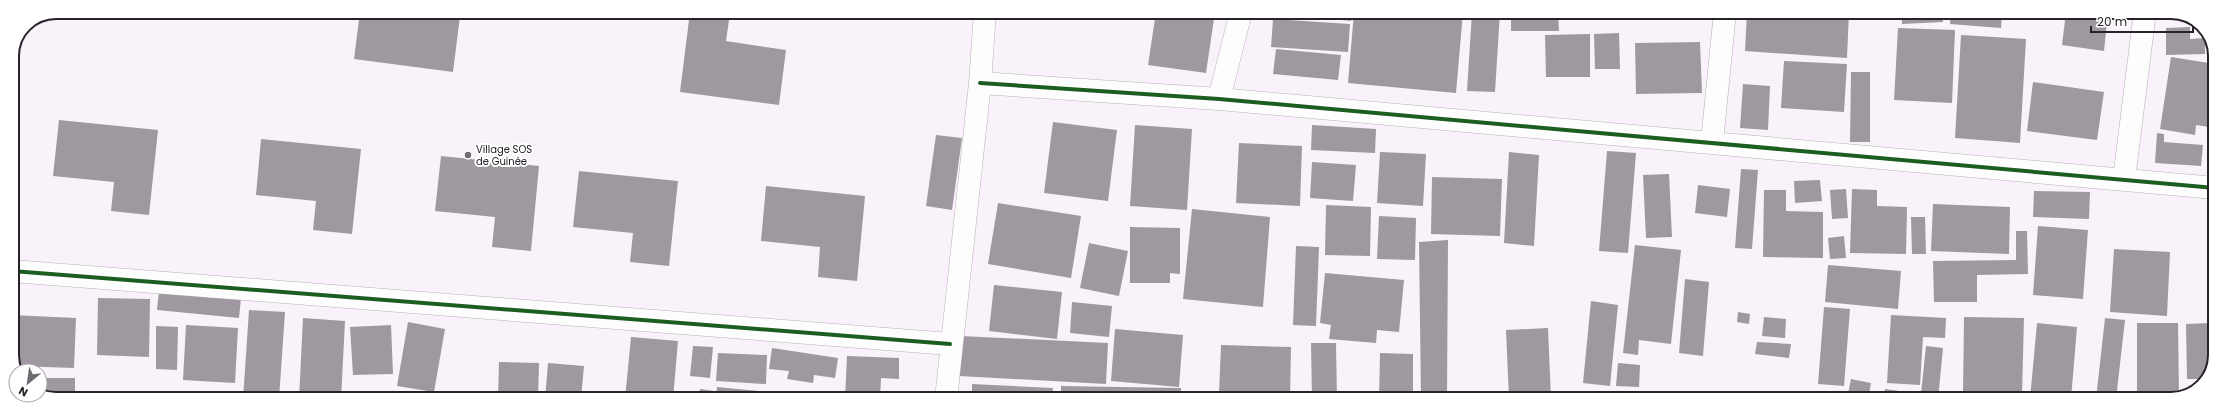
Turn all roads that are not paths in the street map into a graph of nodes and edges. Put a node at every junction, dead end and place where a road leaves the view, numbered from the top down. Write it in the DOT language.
graph roads {
  1 [pos="985,19"];
  2 [pos="1239,19"];
  3 [pos="1724,19"];
  4 [pos="2143,19"];
  5 [pos="980,83"];
  6 [pos="1219,98"];
  7 [pos="1712,142"];
  8 [pos="2124,179"];
  9 [pos="2208,187"];
  10 [pos="19,272"];
  11 [pos="950,344"];
  12 [pos="947,392"];
  1 -- 5 [label="street"];
  2 -- 6 [label="street"];
  3 -- 7 [label="street"];
  4 -- 8 [label="street"];
  5 -- 6 [label="street"];
  5 -- 11 [label="street"];
  6 -- 7 [label="street"];
  7 -- 8 [label="street"];
  8 -- 9 [label="street"];
  10 -- 11 [label="street"];
  11 -- 12 [label="street"];
}
